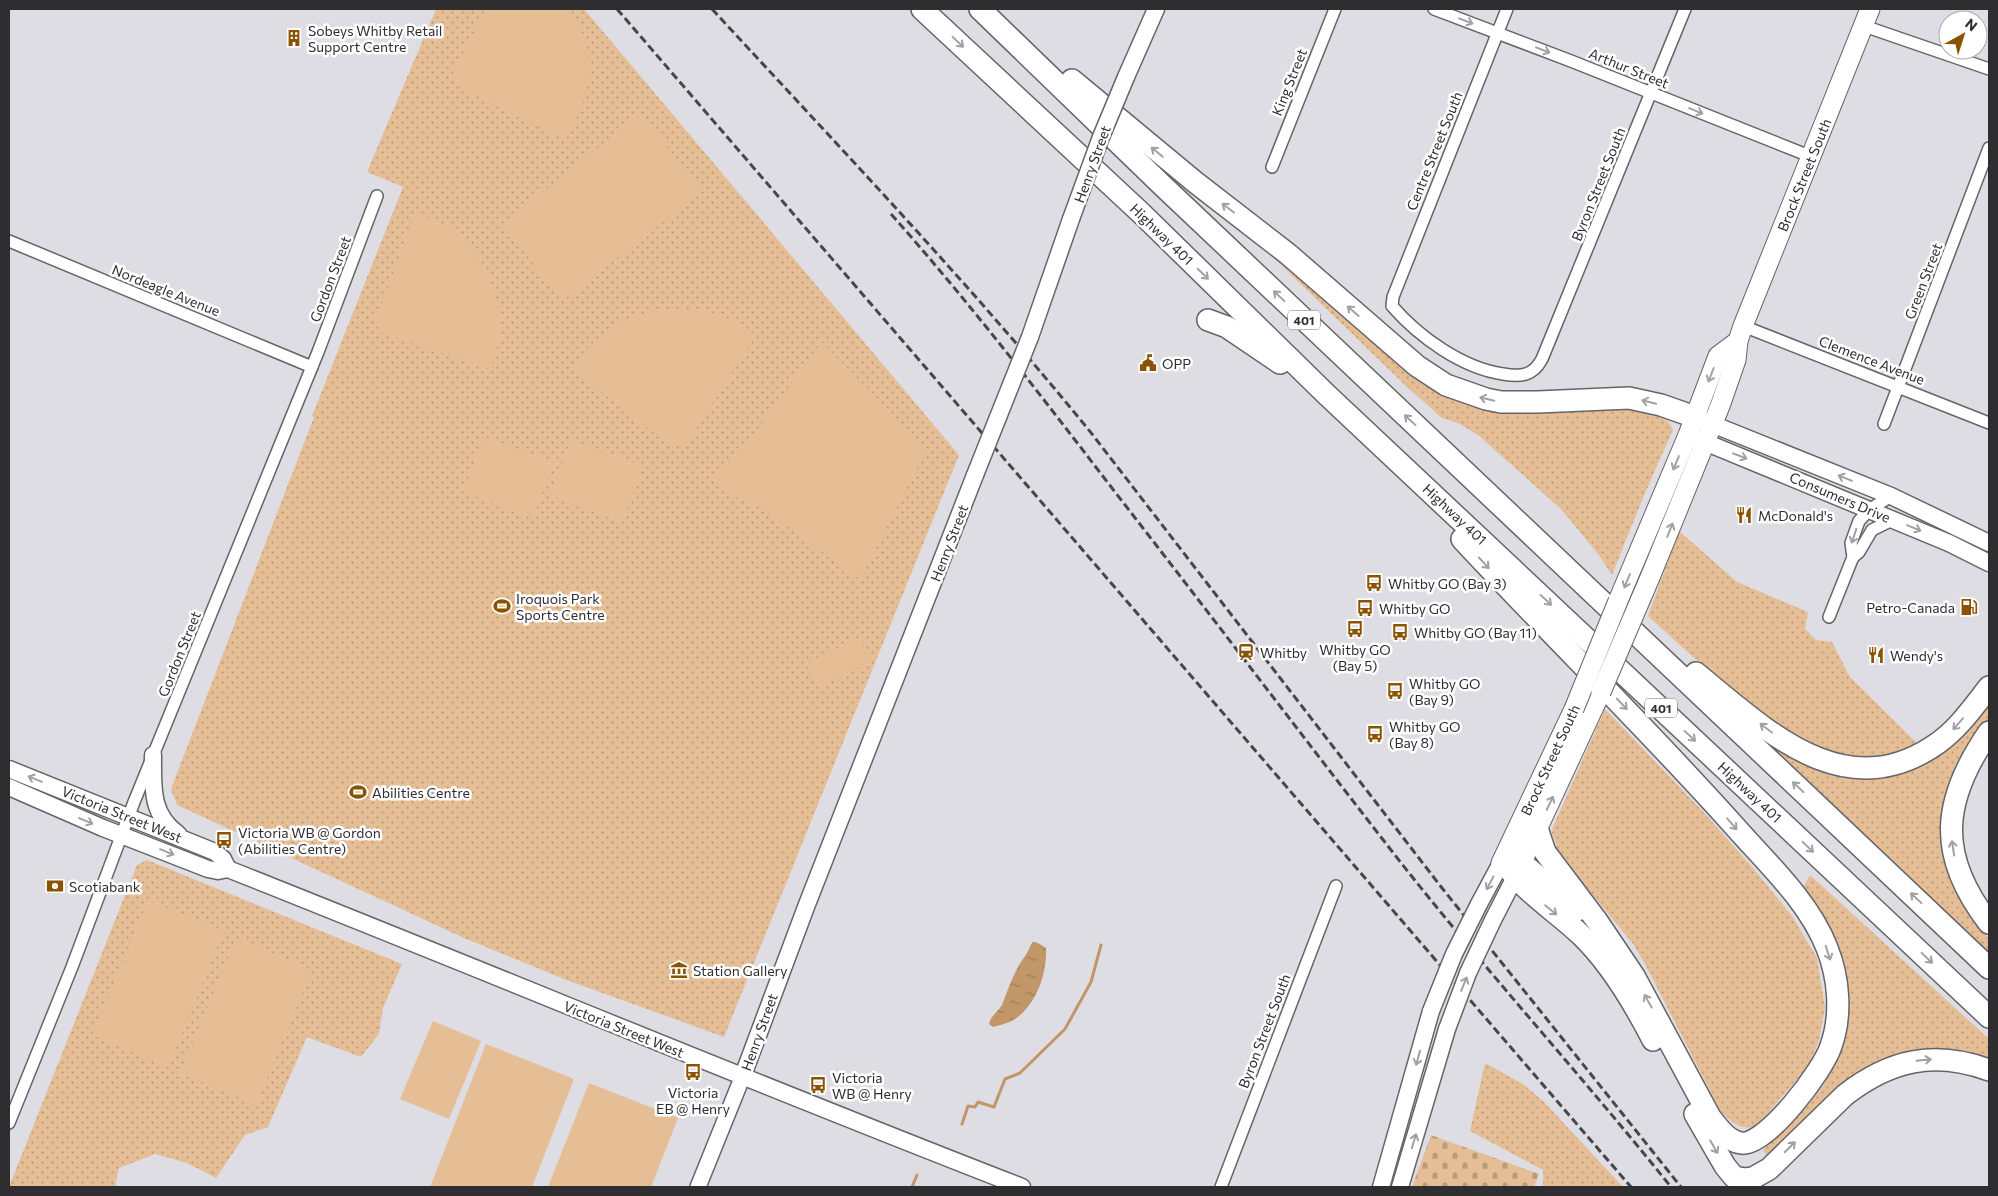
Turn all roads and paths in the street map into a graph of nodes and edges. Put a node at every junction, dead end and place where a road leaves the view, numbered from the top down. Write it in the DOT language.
graph roads {
  1 [pos="922,9"];
  2 [pos="980,9"];
  3 [pos="991,9"];
  4 [pos="1156,9"];
  5 [pos="1335,9"];
  6 [pos="1434,9"];
  7 [pos="1507,9"];
  8 [pos="1685,9"];
  9 [pos="1867,18"];
  10 [pos="1497,33"];
  11 [pos="1989,69"];
  12 [pos="1651,93"];
  13 [pos="1989,148"];
  14 [pos="1812,157"];
  15 [pos="1272,167"];
  16 [pos="377,196"];
  17 [pos="9,241"];
  18 [pos="1208,320"];
  19 [pos="1740,334"];
  20 [pos="312,367"];
  21 [pos="1536,369"];
  22 [pos="1900,387"];
  23 [pos="1329,397"];
  24 [pos="1989,423"];
  25 [pos="1884,424"];
  26 [pos="1698,426"];
  27 [pos="1705,442"];
  28 [pos="1445,454"];
  29 [pos="1891,496"];
  30 [pos="1869,510"];
  31 [pos="1894,519"];
  32 [pos="1989,542"];
  33 [pos="1853,556"];
  34 [pos="1989,563"];
  35 [pos="1829,617"];
  36 [pos="1989,687"];
  37 [pos="1989,732"];
  38 [pos="153,755"];
  39 [pos="9,769"];
  40 [pos="9,787"];
  41 [pos="129,818"];
  42 [pos="1538,831"];
  43 [pos="122,835"];
  44 [pos="184,838"];
  45 [pos="1511,863"];
  46 [pos="228,869"];
  47 [pos="1336,886"];
  48 [pos="1989,923"];
  49 [pos="1611,941"];
  50 [pos="1989,968"];
  51 [pos="1989,1017"];
  52 [pos="1989,1070"];
  53 [pos="742,1078"];
  54 [pos="9,1121"];
  55 [pos="698,1187"];
  56 [pos="1022,1187"];
  57 [pos="1221,1187"];
  58 [pos="1380,1187"];
  59 [pos="1400,1187"];
  1 -- 23 [label="highway, Highway 401 / 401, one-way"];
  28 -- 2 [label="highway, 401, one-way"];
  26 -- 3 [label="highway, one-way"];
  4 -- 53 [label="main road, Henry Street, bridge"];
  5 -- 15 [label="street, King Street"];
  6 -- 10 [label="street, Arthur Street, one-way"];
  7 -- 10 [label="street, Centre Street South"];
  8 -- 12 [label="street, Byron Street South"];
  9 -- 11 [label="street"];
  9 -- 14 [label="main road, Brock Street South"];
  10 -- 12 [label="street, Arthur Street, one-way"];
  10 -- 21 [label="street, Centre Street South"];
  12 -- 14 [label="street, Arthur Street, one-way"];
  12 -- 21 [label="street, Byron Street South"];
  13 -- 22 [label="street, Green Street"];
  14 -- 19 [label="main road, Brock Street South"];
  16 -- 20 [label="street, Gordon Street"];
  17 -- 20 [label="street, Nordeagle Avenue"];
  18 -- 23 [label="highway"];
  19 -- 22 [label="street, Clemence Avenue"];
  19 -- 26 [label="main road, Brock Street South"];
  20 -- 38 [label="street, Gordon Street"];
  22 -- 24 [label="street, Clemence Avenue"];
  22 -- 25 [label="street, Green Street"];
  23 -- 49 [label="highway, one-way"];
  23 -- 51 [label="highway, Highway 401 / 401, one-way"];
  26 -- 27 [label="main road, Brock Street South"];
  29 -- 26 [label="main road, Consumers Drive, one-way"];
  26 -- 45 [label="main road, Brock Street South, one-way, bridge"];
  27 -- 30 [label="main road, Consumers Drive, one-way"];
  42 -- 27 [label="main road, Brock Street South, one-way, bridge"];
  36 -- 28 [label="highway, one-way"];
  50 -- 28 [label="highway, 401, one-way"];
  29 -- 30 [label="street"];
  29 -- 32 [label="main road, Consumers Drive"];
  30 -- 31 [label="main road, Consumers Drive"];
  30 -- 33 [label="street, one-way"];
  31 -- 33 [label="street"];
  31 -- 34 [label="main road, Consumers Drive, one-way"];
  33 -- 35 [label="street"];
  48 -- 37 [label="highway, one-way"];
  38 -- 41 [label="street, Gordon Street"];
  38 -- 44 [label="main road"];
  41 -- 39 [label="main road, Victoria Street West, one-way"];
  40 -- 43 [label="main road, Victoria Street West, one-way"];
  41 -- 43 [label="street, Gordon Street"];
  41 -- 44 [label="main road, Victoria Street West"];
  42 -- 45 [label="main road, Brock Street South"];
  42 -- 49 [label="highway"];
  43 -- 46 [label="main road, Victoria Street West, one-way"];
  43 -- 54 [label="street, Gordon Street"];
  44 -- 46 [label="main road, Victoria Street West"];
  45 -- 49 [label="highway"];
  45 -- 52 [label="highway, one-way"];
  45 -- 58 [label="main road, Brock Street South, one-way, bridge"];
  59 -- 45 [label="main road, Brock Street South, one-way, bridge"];
  46 -- 53 [label="main road, Victoria Street West"];
  47 -- 57 [label="street, Byron Street South"];
  53 -- 55 [label="street"];
  53 -- 56 [label="main road, Victoria Street West"];
}
